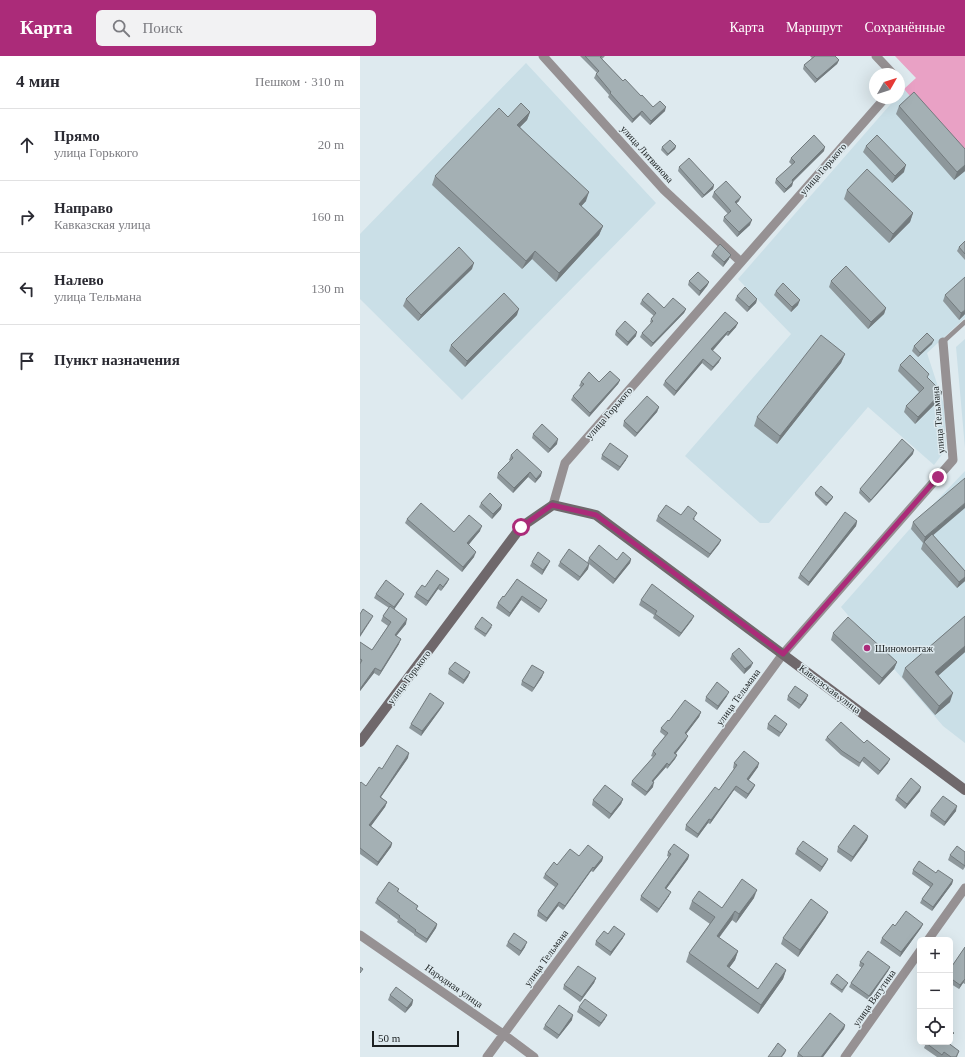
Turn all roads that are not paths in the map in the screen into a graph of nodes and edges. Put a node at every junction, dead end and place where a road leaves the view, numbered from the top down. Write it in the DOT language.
graph roads {
  1 [pos="543,56"];
  2 [pos="876,56"];
  3 [pos="887,68"];
  4 [pos="880,104"];
  5 [pos="741,262"];
  6 [pos="965,322"];
  7 [pos="942,342"];
  8 [pos="552,505"];
  9 [pos="783,654"];
  10 [pos="360,742"];
  11 [pos="965,790"];
  12 [pos="965,888"];
  13 [pos="360,935"];
  14 [pos="930,937"];
  15 [pos="917,956"];
  16 [pos="503,1034"];
  17 [pos="487,1057"];
  18 [pos="534,1057"];
  19 [pos="845,1057"];
  1 -- 5 [label="street, улица Литвинова"];
  2 -- 3 [label="street"];
  4 -- 5 [label="street, улица Горького"];
  5 -- 8 [label="street, улица Горького"];
  6 -- 7 [label="lane"];
  7 -- 9 [label="street, улица Тельмана"];
  8 -- 9 [label="main road, Кавказская улица"];
  8 -- 10 [label="main road, улица Горького"];
  9 -- 11 [label="main road, Кавказская улица"];
  9 -- 16 [label="street, улица Тельмана"];
  12 -- 14 [label="street"];
  13 -- 16 [label="street, Народная улица"];
  15 -- 19 [label="street, улица Ватутина"];
  16 -- 17 [label="street, улица Тельмана"];
  16 -- 18 [label="street, Народная улица"];
}
